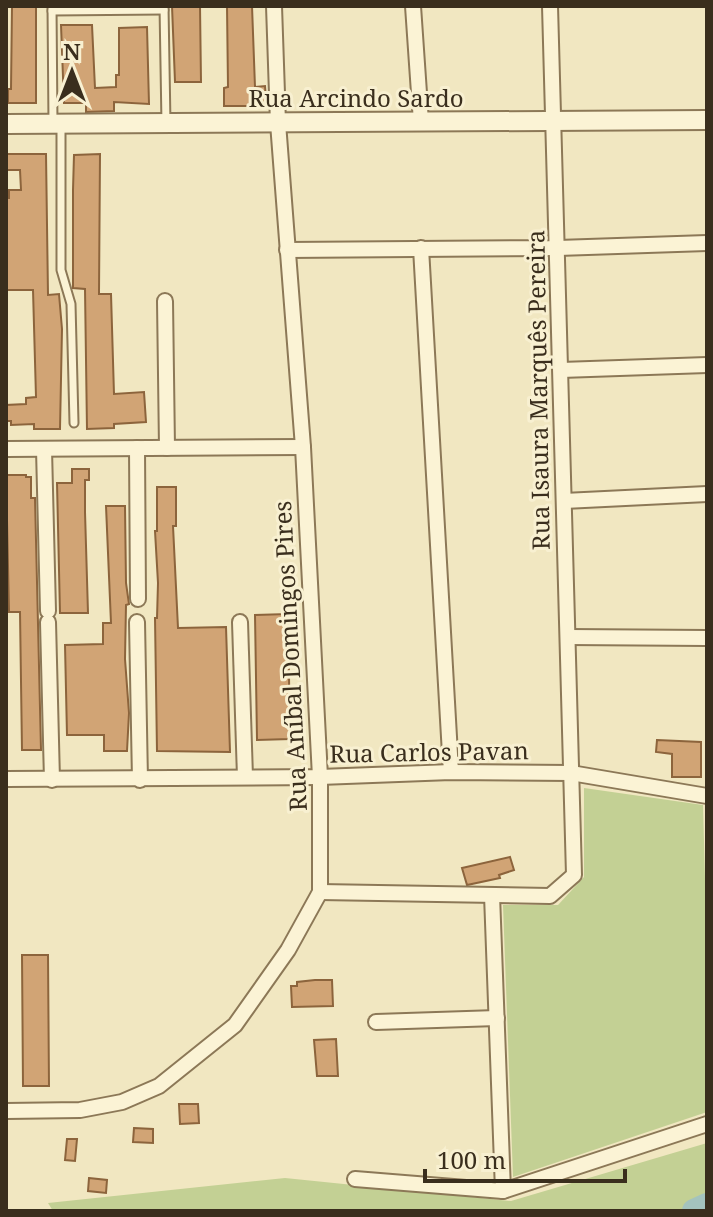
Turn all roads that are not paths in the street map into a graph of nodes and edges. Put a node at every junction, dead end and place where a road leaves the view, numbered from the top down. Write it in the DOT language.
graph roads {
  1 [pos="274,6"];
  2 [pos="413,6"];
  3 [pos="550,6"];
  4 [pos="52,8"];
  5 [pos="164,8"];
  6 [pos="707,120"];
  7 [pos="554,121"];
  8 [pos="421,122"];
  9 [pos="278,123"];
  10 [pos="6,124"];
  11 [pos="57,124"];
  12 [pos="166,124"];
  13 [pos="707,243"];
  14 [pos="421,248"];
  15 [pos="558,248"];
  16 [pos="287,250"];
  17 [pos="165,301"];
  18 [pos="707,365"];
  19 [pos="561,370"];
  20 [pos="74,423"];
  21 [pos="303,447"];
  22 [pos="137,448"];
  23 [pos="167,448"];
  24 [pos="6,449"];
  25 [pos="44,449"];
  26 [pos="707,494"];
  27 [pos="564,501"];
  28 [pos="138,599"];
  29 [pos="137,622"];
  30 [pos="240,622"];
  31 [pos="568,637"];
  32 [pos="707,638"];
  33 [pos="451,772"];
  34 [pos="571,773"];
  35 [pos="245,777"];
  36 [pos="320,777"];
  37 [pos="6,779"];
  38 [pos="52,780"];
  39 [pos="140,780"];
  40 [pos="707,796"];
  41 [pos="320,892"];
  42 [pos="492,895"];
  43 [pos="497,1018"];
  44 [pos="376,1022"];
  45 [pos="6,1111"];
  46 [pos="707,1124"];
  47 [pos="355,1179"];
  48 [pos="503,1191"];
  1 -- 9 [label="street, Rua Aníbal Domingos Pires"];
  2 -- 8 [label="street"];
  3 -- 7 [label="street, Rua Isaura Marquês Pereira"];
  4 -- 5 [label="lane"];
  4 -- 11 [label="lane"];
  5 -- 12 [label="lane"];
  6 -- 7 [label="street, Rua Arcindo Sardo"];
  7 -- 8 [label="street, Rua Arcindo Sardo"];
  7 -- 15 [label="street, Rua Isaura Marquês Pereira"];
  8 -- 9 [label="street, Rua Arcindo Sardo"];
  9 -- 12 [label="street, Rua Arcindo Sardo"];
  9 -- 16 [label="street, Rua Aníbal Domingos Pires"];
  10 -- 11 [label="street, Rua Arcindo Sardo"];
  11 -- 12 [label="street, Rua Arcindo Sardo"];
  11 -- 20 [label="lane"];
  13 -- 15 [label="street"];
  14 -- 15 [label="street"];
  14 -- 16 [label="street"];
  14 -- 33 [label="street"];
  15 -- 19 [label="street, Rua Isaura Marquês Pereira"];
  16 -- 21 [label="street, Rua Aníbal Domingos Pires"];
  17 -- 23 [label="street"];
  18 -- 19 [label="street"];
  19 -- 27 [label="street, Rua Isaura Marquês Pereira"];
  21 -- 23 [label="street"];
  21 -- 36 [label="street, Rua Aníbal Domingos Pires"];
  22 -- 23 [label="street"];
  22 -- 25 [label="street"];
  22 -- 28 [label="street"];
  24 -- 25 [label="street"];
  25 -- 38 [label="street"];
  26 -- 27 [label="street"];
  27 -- 31 [label="street, Rua Isaura Marquês Pereira"];
  29 -- 39 [label="street"];
  30 -- 35 [label="street"];
  31 -- 32 [label="street"];
  31 -- 34 [label="street, Rua Isaura Marquês Pereira"];
  33 -- 34 [label="street, Rua Carlos Pavan"];
  33 -- 36 [label="street, Rua Carlos Pavan"];
  34 -- 40 [label="street, Rua Carlos Pavan"];
  34 -- 42 [label="street, Rua Isaura Marquês Pereira"];
  35 -- 36 [label="street, Rua Carlos Pavan"];
  35 -- 39 [label="street, Rua Carlos Pavan"];
  36 -- 41 [label="street, Rua Aníbal Domingos Pires"];
  37 -- 38 [label="street, Rua Carlos Pavan"];
  38 -- 39 [label="street, Rua Carlos Pavan"];
  41 -- 42 [label="street"];
  41 -- 45 [label="street, Rua Aníbal Domingos Pires"];
  42 -- 43 [label="street"];
  43 -- 44 [label="street"];
  43 -- 48 [label="street"];
  46 -- 48 [label="street"];
  47 -- 48 [label="street"];
}
